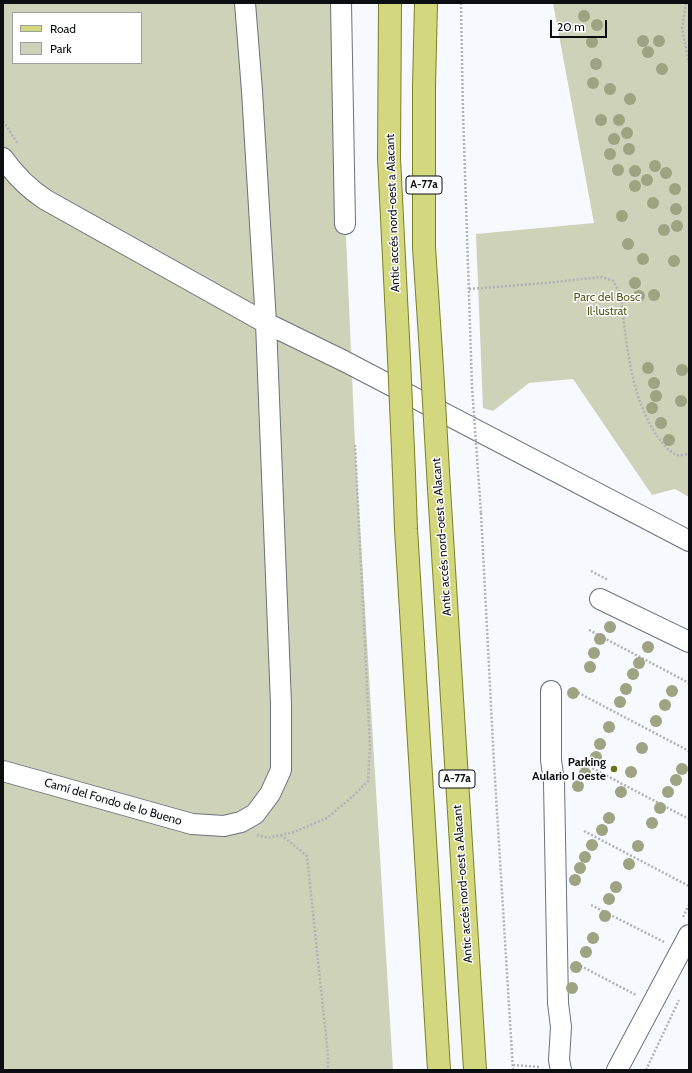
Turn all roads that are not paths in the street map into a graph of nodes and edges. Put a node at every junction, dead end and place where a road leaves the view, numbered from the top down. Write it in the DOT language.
graph roads {
  1 [pos="245,3"];
  2 [pos="340,3"];
  3 [pos="390,3"];
  4 [pos="426,3"];
  5 [pos="3,158"];
  6 [pos="345,224"];
  7 [pos="266,323"];
  8 [pos="689,540"];
  9 [pos="600,599"];
  10 [pos="689,642"];
  11 [pos="559,690"];
  12 [pos="3,771"];
  13 [pos="689,934"];
  14 [pos="562,1069"];
  15 [pos="439,1070"];
  16 [pos="475,1070"];
  17 [pos="618,1070"];
  1 -- 7 [label="street, Camí del Fondo de lo Bueno"];
  2 -- 6 [label="street"];
  3 -- 15 [label="main road, Antic accés nord-oest a Alacant / A-77a, bridge"];
  4 -- 16 [label="main road, Antic accés nord-oest a Alacant / A-77a, bridge"];
  5 -- 7 [label="street"];
  7 -- 8 [label="street"];
  7 -- 12 [label="street, Camí del Fondo de lo Bueno"];
  9 -- 10 [label="street"];
  11 -- 14 [label="street"];
  13 -- 17 [label="street"];
}
